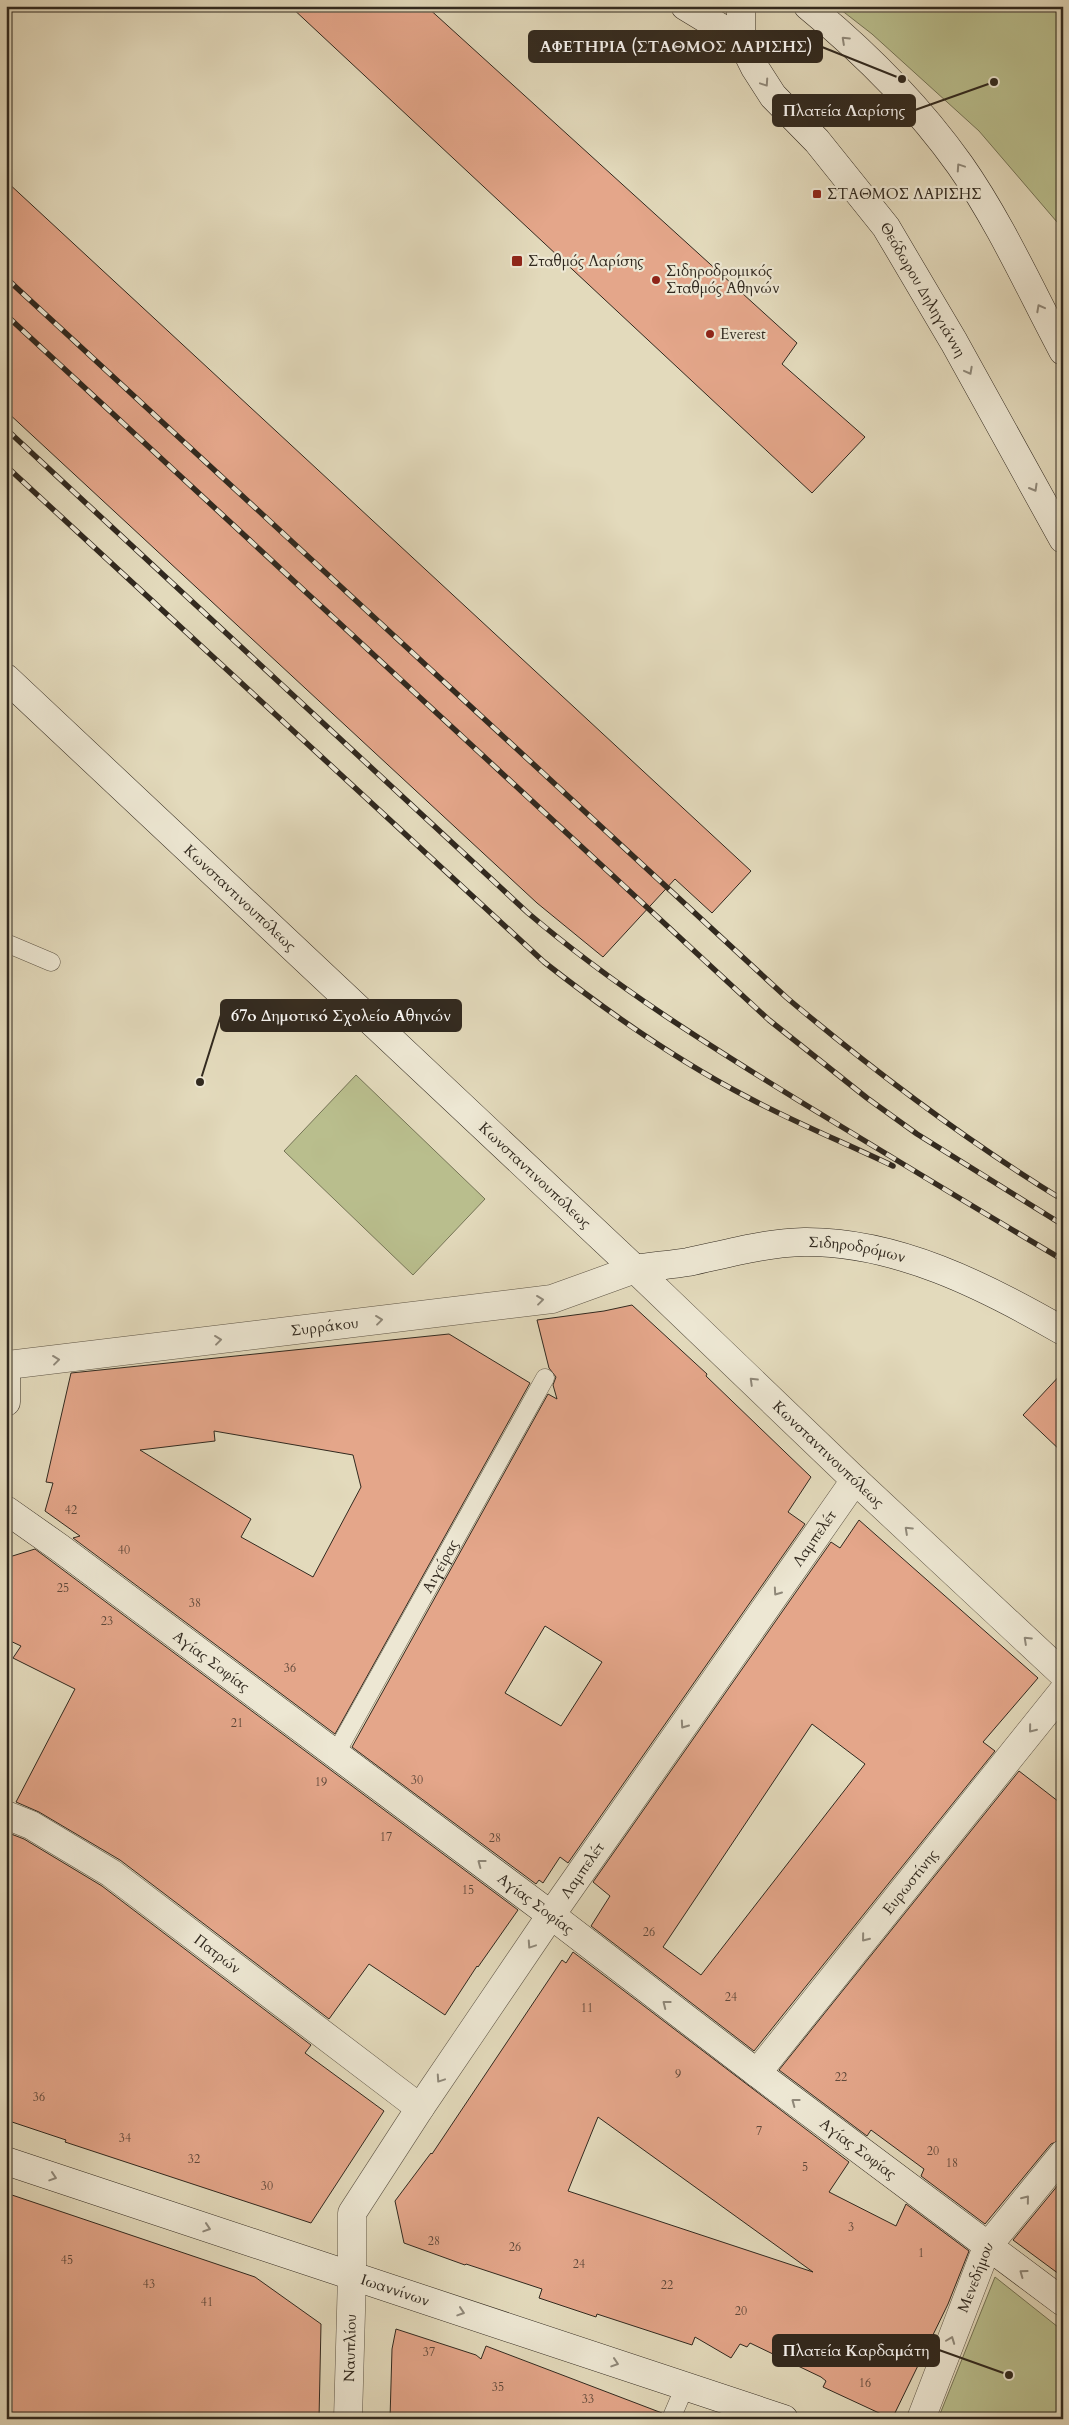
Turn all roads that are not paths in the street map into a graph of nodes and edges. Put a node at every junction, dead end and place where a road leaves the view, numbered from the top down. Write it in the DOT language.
graph roads {
  1 [pos="685,6"];
  2 [pos="741,6"];
  3 [pos="808,6"];
  4 [pos="741,40"];
  5 [pos="1063,351"];
  6 [pos="1063,539"];
  7 [pos="6,678"];
  8 [pos="6,943"];
  9 [pos="51,962"];
  10 [pos="635,1269"];
  11 [pos="1063,1331"];
  12 [pos="7,1364"];
  13 [pos="545,1378"];
  14 [pos="6,1402"];
  15 [pos="855,1480"];
  16 [pos="6,1510"];
  17 [pos="1063,1674"];
  18 [pos="1063,1691"];
  19 [pos="336,1753"];
  20 [pos="6,1814"];
  21 [pos="551,1915"];
  22 [pos="757,2073"];
  23 [pos="420,2108"];
  24 [pos="1063,2154"];
  25 [pos="6,2161"];
  26 [pos="987,2247"];
  27 [pos="352,2276"];
  28 [pos="1063,2302"];
  29 [pos="685,2386"];
  30 [pos="348,2419"];
  31 [pos="671,2419"];
  32 [pos="784,2419"];
  33 [pos="921,2419"];
  1 -- 4 [label="street"];
  2 -- 4 [label="street"];
  5 -- 3 [label="street, one-way"];
  4 -- 6 [label="street, Θεόδωρου Δηληγιάννη, one-way"];
  7 -- 10 [label="street, Κωνσταντινουπόλεως"];
  8 -- 9 [label="lane"];
  10 -- 11 [label="street, Σιδηροδρόμων"];
  12 -- 10 [label="street, Συρράκου, one-way"];
  15 -- 10 [label="street, Κωνσταντινουπόλεως, one-way"];
  12 -- 14 [label="street"];
  13 -- 19 [label="lane, Αιγείρας"];
  17 -- 15 [label="street, Κωνσταντινουπόλεως, one-way"];
  15 -- 21 [label="street, Λαμπελέτ, one-way"];
  16 -- 19 [label="street, Αγίας Σοφίας"];
  18 -- 22 [label="street, Ευρωστίνης, one-way"];
  21 -- 19 [label="street, Αγίας Σοφίας, one-way"];
  20 -- 23 [label="street, Πατρών"];
  22 -- 21 [label="street, Αγίας Σοφίας, one-way"];
  21 -- 23 [label="street, Λαμπελέτ, one-way"];
  26 -- 22 [label="street, Αγίας Σοφίας, one-way"];
  23 -- 27 [label="street, Λαμπελέτ"];
  26 -- 24 [label="street, Μενεδήμου, one-way"];
  25 -- 27 [label="street, Ιωαννίνων, one-way"];
  28 -- 26 [label="street, Αγίας Σοφίας, one-way"];
  33 -- 26 [label="street, Μενεδήμου, one-way"];
  27 -- 29 [label="street, Ιωαννίνων, one-way"];
  27 -- 30 [label="street, Ναυπλίου"];
  29 -- 31 [label="lane"];
  29 -- 32 [label="street, Ιωαννίνων"];
}
